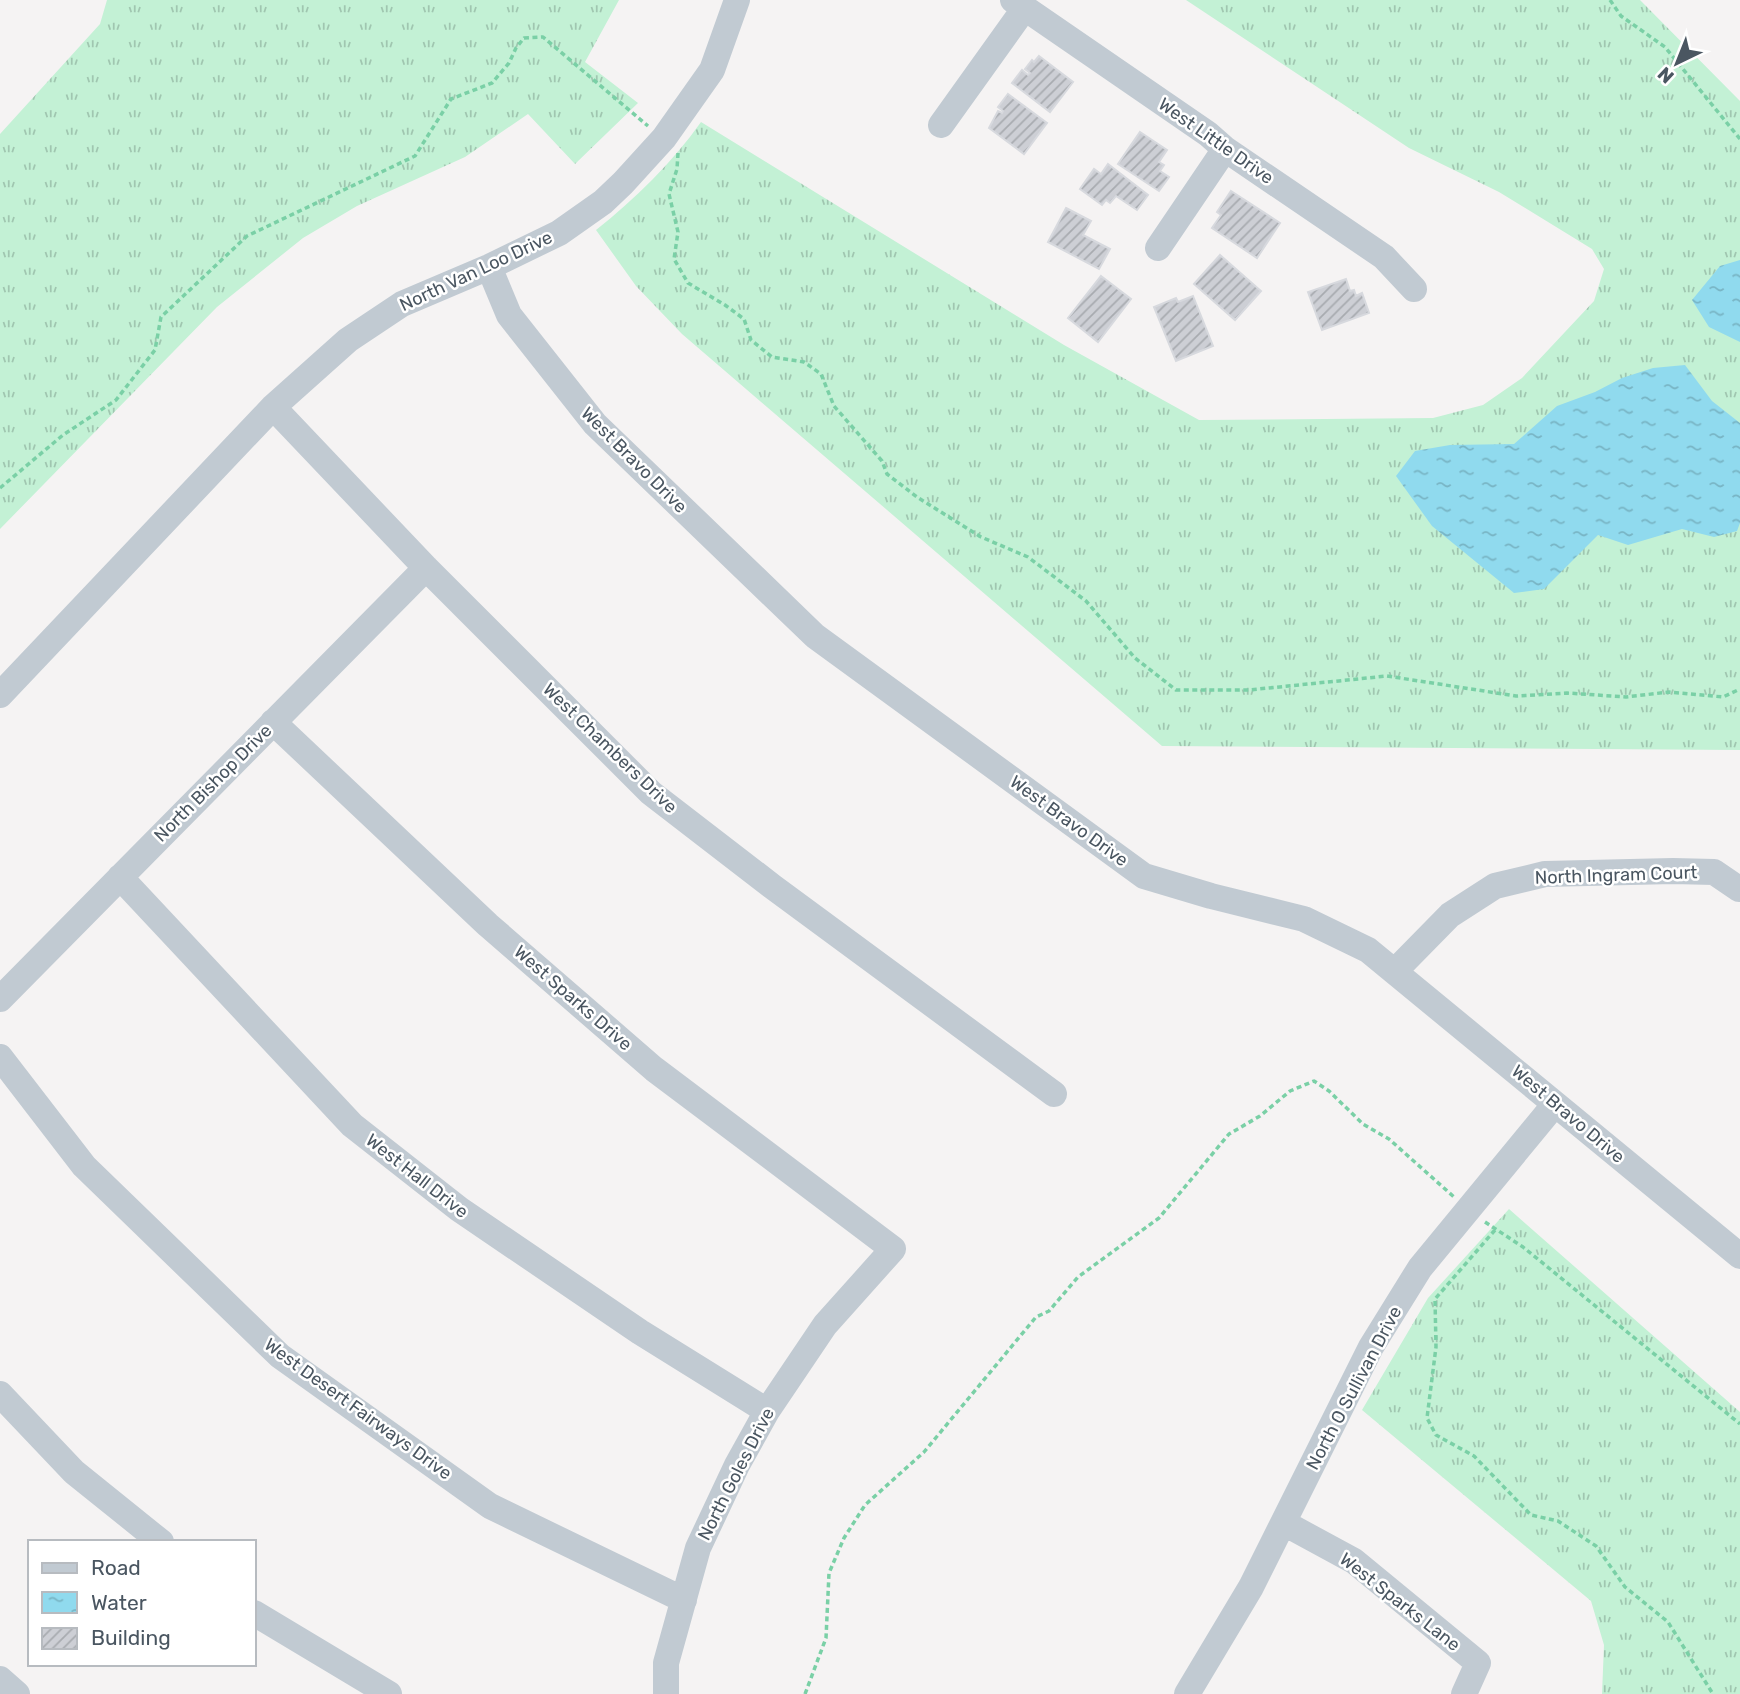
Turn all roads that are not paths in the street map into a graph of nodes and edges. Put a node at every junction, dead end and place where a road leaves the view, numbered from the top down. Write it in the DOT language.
graph roads {
  1 [pos="737,0"];
  2 [pos="1018,4"];
  3 [pos="941,125"];
  4 [pos="1225,149"];
  5 [pos="1158,247"];
  6 [pos="489,267"];
  7 [pos="1414,289"];
  8 [pos="273,407"];
  9 [pos="426,568"];
  10 [pos="0,695"];
  11 [pos="273,722"];
  12 [pos="120,877"];
  13 [pos="1739,889"];
  14 [pos="1395,971"];
  15 [pos="0,999"];
  16 [pos="0,1057"];
  17 [pos="1054,1094"];
  18 [pos="1555,1104"];
  19 [pos="893,1249"];
  20 [pos="1740,1256"];
  21 [pos="0,1394"];
  22 [pos="767,1411"];
  23 [pos="1283,1523"];
  24 [pos="159,1540"];
  25 [pos="684,1600"];
  26 [pos="256,1614"];
  27 [pos="0,1679"];
  28 [pos="17,1694"];
  29 [pos="389,1694"];
  30 [pos="666,1694"];
  31 [pos="1187,1694"];
  32 [pos="1464,1694"];
  1 -- 6 [label="street, North Van Loo Drive"];
  2 -- 3 [label="street"];
  2 -- 4 [label="street, West Little Drive"];
  4 -- 5 [label="street"];
  4 -- 7 [label="street, West Little Drive"];
  6 -- 8 [label="street, North Van Loo Drive"];
  6 -- 14 [label="street, West Bravo Drive"];
  8 -- 9 [label="street, West Chambers Drive"];
  8 -- 10 [label="street, North Van Loo Drive"];
  9 -- 11 [label="street, North Bishop Drive"];
  9 -- 17 [label="street, West Chambers Drive"];
  11 -- 12 [label="street, North Bishop Drive"];
  11 -- 19 [label="street, West Sparks Drive"];
  12 -- 15 [label="street, North Bishop Drive"];
  12 -- 22 [label="street, West Hall Drive"];
  13 -- 14 [label="street, North Ingram Court"];
  14 -- 18 [label="street, West Bravo Drive"];
  16 -- 25 [label="street, West Desert Fairways Drive"];
  18 -- 20 [label="street, West Bravo Drive"];
  18 -- 23 [label="street, North O Sullivan Drive"];
  19 -- 22 [label="street, North Goles Drive"];
  21 -- 24 [label="street"];
  22 -- 25 [label="street, North Goles Drive"];
  23 -- 31 [label="street, North O Sullivan Drive"];
  23 -- 32 [label="street, West Sparks Lane"];
  25 -- 30 [label="street, North Goles Drive"];
  26 -- 29 [label="street"];
  27 -- 28 [label="street"];
}
